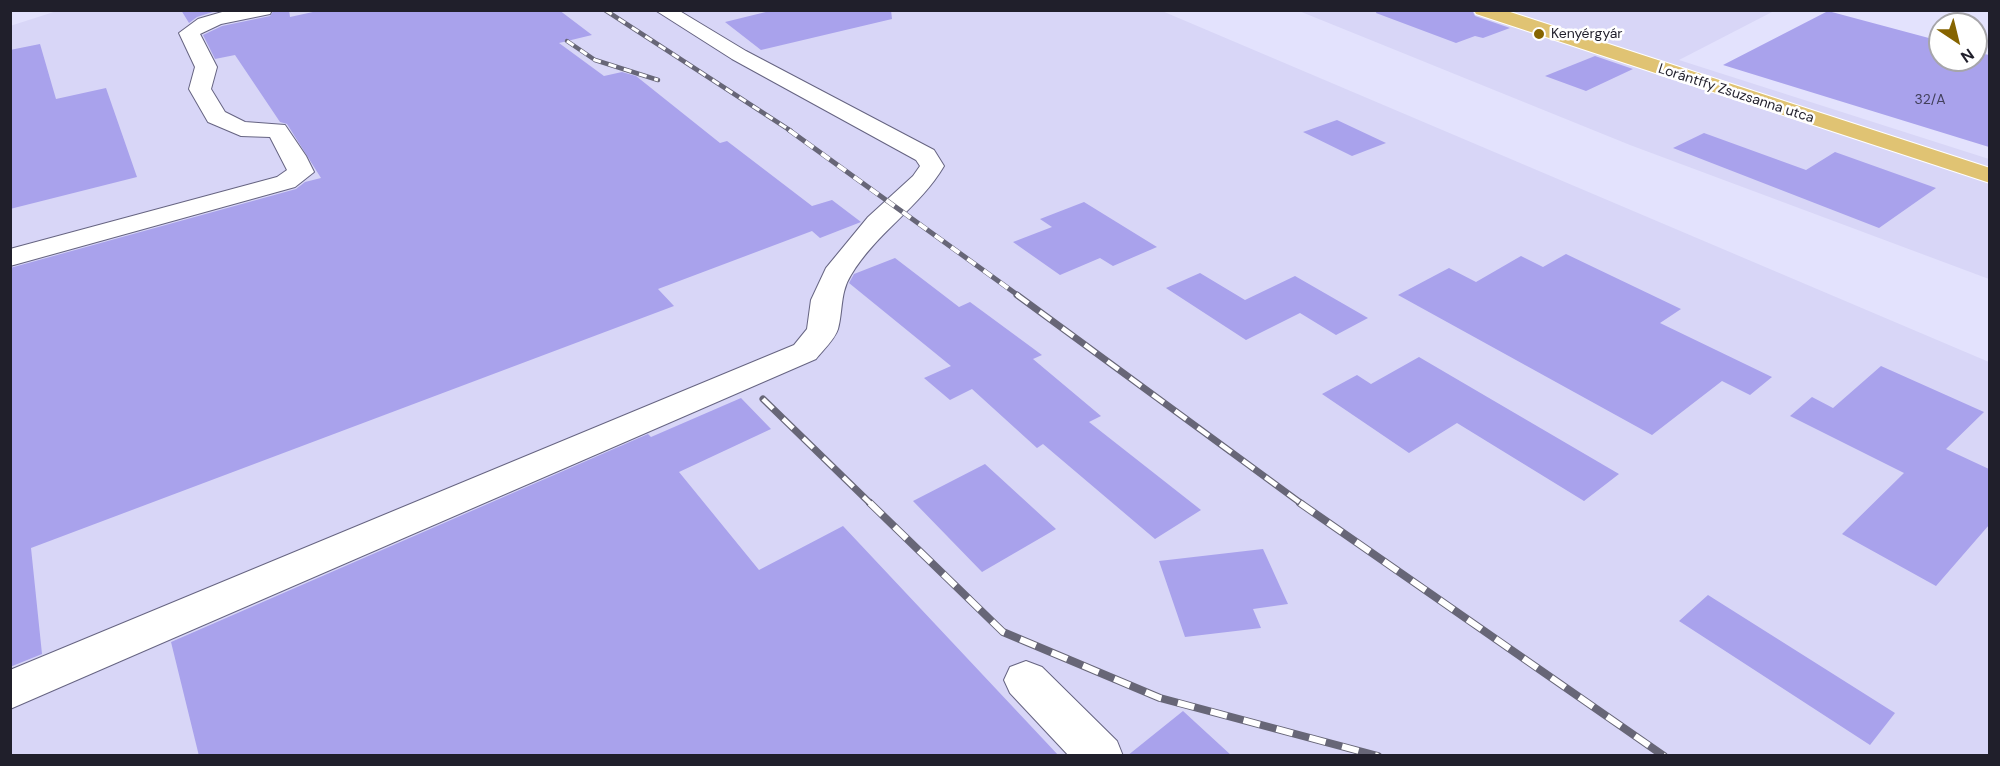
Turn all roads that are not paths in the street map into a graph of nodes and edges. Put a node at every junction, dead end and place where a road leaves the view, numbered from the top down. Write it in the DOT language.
graph roads {
  1 [pos="263,10"];
  2 [pos="664,10"];
  3 [pos="1483,10"];
  4 [pos="1989,176"];
  5 [pos="10,258"];
  6 [pos="1026,680"];
  7 [pos="10,690"];
  8 [pos="1100,756"];
  1 -- 5 [label="lane"];
  2 -- 7 [label="lane"];
  3 -- 4 [label="main road, Lorántffy Zsuzsanna utca"];
  6 -- 8 [label="lane"];
}
